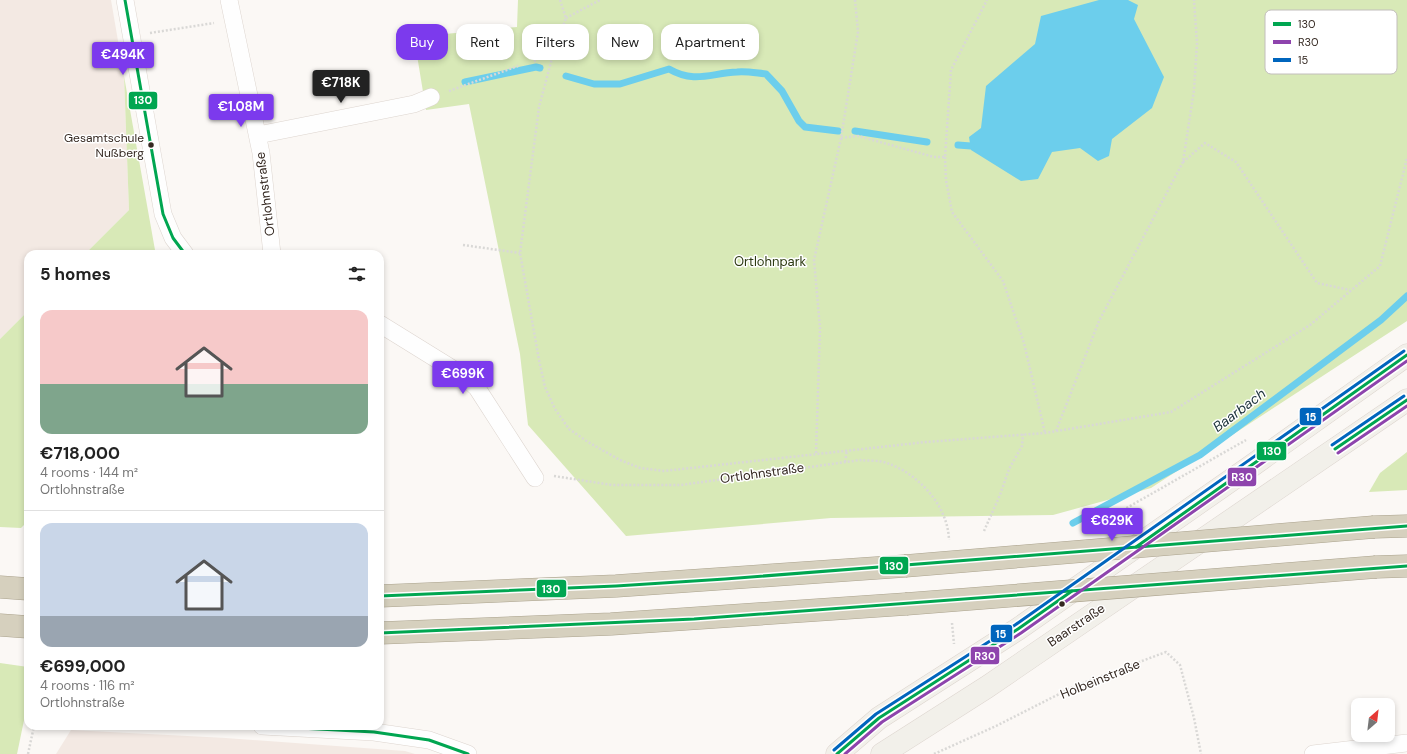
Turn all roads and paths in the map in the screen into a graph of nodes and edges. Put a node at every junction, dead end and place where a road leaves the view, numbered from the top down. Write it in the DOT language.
graph roads {
  1 [pos="125,0"];
  2 [pos="229,0"];
  3 [pos="560,0"];
  4 [pos="600,0"];
  5 [pos="855,0"];
  6 [pos="987,0"];
  7 [pos="1194,0"];
  8 [pos="566,18"];
  9 [pos="232,21"];
  10 [pos="564,24"];
  11 [pos="131,36"];
  12 [pos="552,60"];
  13 [pos="518,66"];
  14 [pos="431,97"];
  15 [pos="258,134"];
  16 [pos="841,138"];
  17 [pos="945,157"];
  18 [pos="1407,158"];
  19 [pos="1183,162"];
  20 [pos="463,245"];
  21 [pos="182,250"];
  22 [pos="272,250"];
  23 [pos="520,253"];
  24 [pos="1351,290"];
  25 [pos="384,326"];
  26 [pos="1407,355"];
  27 [pos="1407,400"];
  28 [pos="1056,431"];
  29 [pos="1045,433"];
  30 [pos="1023,434"];
  31 [pos="1248,439"];
  32 [pos="847,450"];
  33 [pos="816,453"];
  34 [pos="845,462"];
  35 [pos="531,473"];
  36 [pos="1109,518"];
  37 [pos="1407,526"];
  38 [pos="984,531"];
  39 [pos="949,547"];
  40 [pos="1407,566"];
  41 [pos="0,587"];
  42 [pos="24,589"];
  43 [pos="384,596"];
  44 [pos="952,620"];
  45 [pos="0,625"];
  46 [pos="24,627"];
  47 [pos="384,633"];
  48 [pos="962,664"];
  49 [pos="33,730"];
  50 [pos="337,730"];
  51 [pos="1407,743"];
  52 [pos="28,754"];
  53 [pos="468,754"];
  54 [pos="836,754"];
  55 [pos="882,754"];
  56 [pos="934,754"];
  57 [pos="1201,754"];
  58 [pos="1313,754"];
  1 -- 11 [label="street"];
  2 -- 9 [label="street, Ortlohnstraße"];
  3 -- 8 [label="path"];
  4 -- 8 [label="path"];
  5 -- 16 [label="path"];
  6 -- 17 [label="path"];
  7 -- 19 [label="path"];
  8 -- 10 [label="path"];
  9 -- 11 [label="path"];
  9 -- 15 [label="street, Ortlohnstraße"];
  11 -- 21 [label="street"];
  12 -- 23 [label="path"];
  13 -- 14 [label="path"];
  14 -- 15 [label="street, Ortlohnstraße"];
  15 -- 22 [label="street, Ortlohnstraße"];
  16 -- 17 [label="path"];
  16 -- 33 [label="path"];
  17 -- 29 [label="path"];
  18 -- 24 [label="path"];
  19 -- 24 [label="path"];
  19 -- 28 [label="path"];
  20 -- 23 [label="path"];
  23 -- 33 [label="path"];
  24 -- 28 [label="path"];
  25 -- 35 [label="street"];
  26 -- 48 [label="main road"];
  27 -- 55 [label="main road, Baarstraße"];
  28 -- 29 [label="path"];
  29 -- 30 [label="path"];
  30 -- 32 [label="path"];
  30 -- 38 [label="path"];
  31 -- 36 [label="path"];
  32 -- 33 [label="path"];
  32 -- 34 [label="path"];
  34 -- 35 [label="path, Ortlohnstraße"];
  34 -- 39 [label="path, Ortlohnstraße"];
  37 -- 43 [label="highway, bridge"];
  40 -- 47 [label="highway, bridge"];
  41 -- 42 [label="highway"];
  44 -- 48 [label="path"];
  45 -- 46 [label="highway"];
  48 -- 54 [label="main road"];
  49 -- 52 [label="path"];
  50 -- 53 [label="street"];
  51 -- 58 [label="street"];
  56 -- 57 [label="path, Holbeinstraße"];
}
